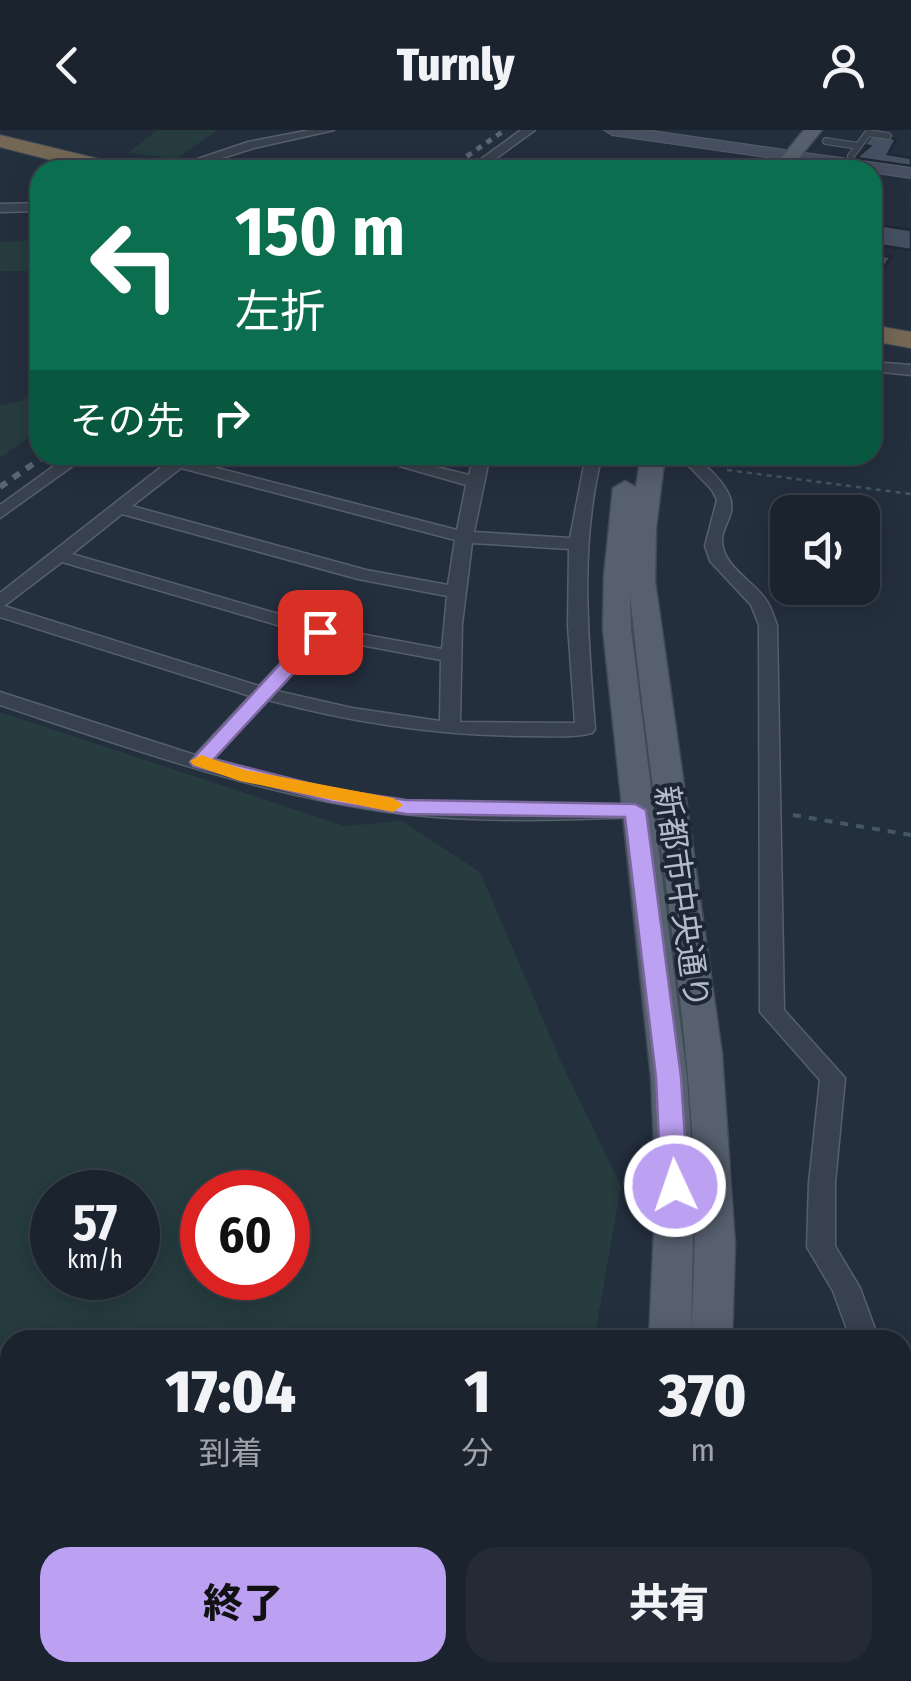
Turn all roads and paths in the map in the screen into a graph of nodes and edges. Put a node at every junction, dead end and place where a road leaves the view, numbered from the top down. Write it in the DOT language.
graph roads {
  1 [pos="328,130"];
  2 [pos="529,130"];
  3 [pos="612,130"];
  4 [pos="307,132"];
  5 [pos="825,134"];
  6 [pos="888,136"];
  7 [pos="0,141"];
  8 [pos="858,146"];
  9 [pos="0,152"];
  10 [pos="851,156"];
  11 [pos="32,160"];
  12 [pos="76,160"];
  13 [pos="204,160"];
  14 [pos="486,160"];
  15 [pos="774,160"];
  16 [pos="800,160"];
  17 [pos="882,171"];
  18 [pos="911,174"];
  19 [pos="30,206"];
  20 [pos="0,208"];
  21 [pos="882,322"];
  22 [pos="911,327"];
  23 [pos="882,335"];
  24 [pos="911,340"];
  25 [pos="882,367"];
  26 [pos="911,370"];
  27 [pos="66,465"];
  28 [pos="174,465"];
  29 [pos="204,465"];
  30 [pos="408,465"];
  31 [pos="479,465"];
  32 [pos="592,465"];
  33 [pos="629,465"];
  34 [pos="652,465"];
  35 [pos="701,465"];
  36 [pos="724,465"];
  37 [pos="475,482"];
  38 [pos="911,494"];
  39 [pos="119,508"];
  40 [pos="0,513"];
  41 [pos="463,537"];
  42 [pos="578,544"];
  43 [pos="59,556"];
  44 [pos="454,592"];
  45 [pos="0,602"];
  46 [pos="0,611"];
  47 [pos="320,632"];
  48 [pos="449,656"];
  49 [pos="265,693"];
  50 [pos="0,698"];
  51 [pos="450,728"];
  52 [pos="200,762"];
  53 [pos="670,809"];
  54 [pos="635,810"];
  55 [pos="768,811"];
  56 [pos="911,835"];
  57 [pos="671,1330"];
  58 [pos="711,1330"];
  59 [pos="861,1330"];
  1 -- 4 [label="street"];
  2 -- 14 [label="street"];
  3 -- 15 [label="street"];
  4 -- 13 [label="street"];
  5 -- 8 [label="lane"];
  5 -- 16 [label="main road"];
  6 -- 8 [label="lane"];
  7 -- 12 [label="highway"];
  8 -- 10 [label="lane"];
  9 -- 11 [label="highway"];
  17 -- 18 [label="street"];
  19 -- 20 [label="street"];
  21 -- 22 [label="highway"];
  23 -- 24 [label="highway"];
  25 -- 26 [label="street"];
  27 -- 40 [label="street"];
  28 -- 39 [label="street"];
  29 -- 41 [label="street"];
  30 -- 37 [label="street"];
  31 -- 37 [label="street"];
  32 -- 42 [label="street"];
  33 -- 54 [label="main road, 新都市中央通り"];
  34 -- 53 [label="main road, 新都市中央通り"];
  35 -- 55 [label="street"];
  36 -- 38 [label="path"];
  37 -- 41 [label="street"];
  39 -- 43 [label="street"];
  39 -- 44 [label="street"];
  41 -- 42 [label="street"];
  41 -- 44 [label="street"];
  42 -- 51 [label="street"];
  43 -- 45 [label="street"];
  43 -- 47 [label="street"];
  44 -- 48 [label="street"];
  46 -- 49 [label="street"];
  47 -- 48 [label="street"];
  47 -- 49 [label="street"];
  48 -- 51 [label="street"];
  49 -- 51 [label="street"];
  49 -- 52 [label="street"];
  50 -- 52 [label="street"];
  52 -- 54 [label="street"];
  53 -- 54 [label="street"];
  53 -- 58 [label="main road, 新都市中央通り"];
  54 -- 57 [label="main road, 新都市中央通り"];
  55 -- 56 [label="path"];
  55 -- 59 [label="street"];
}
